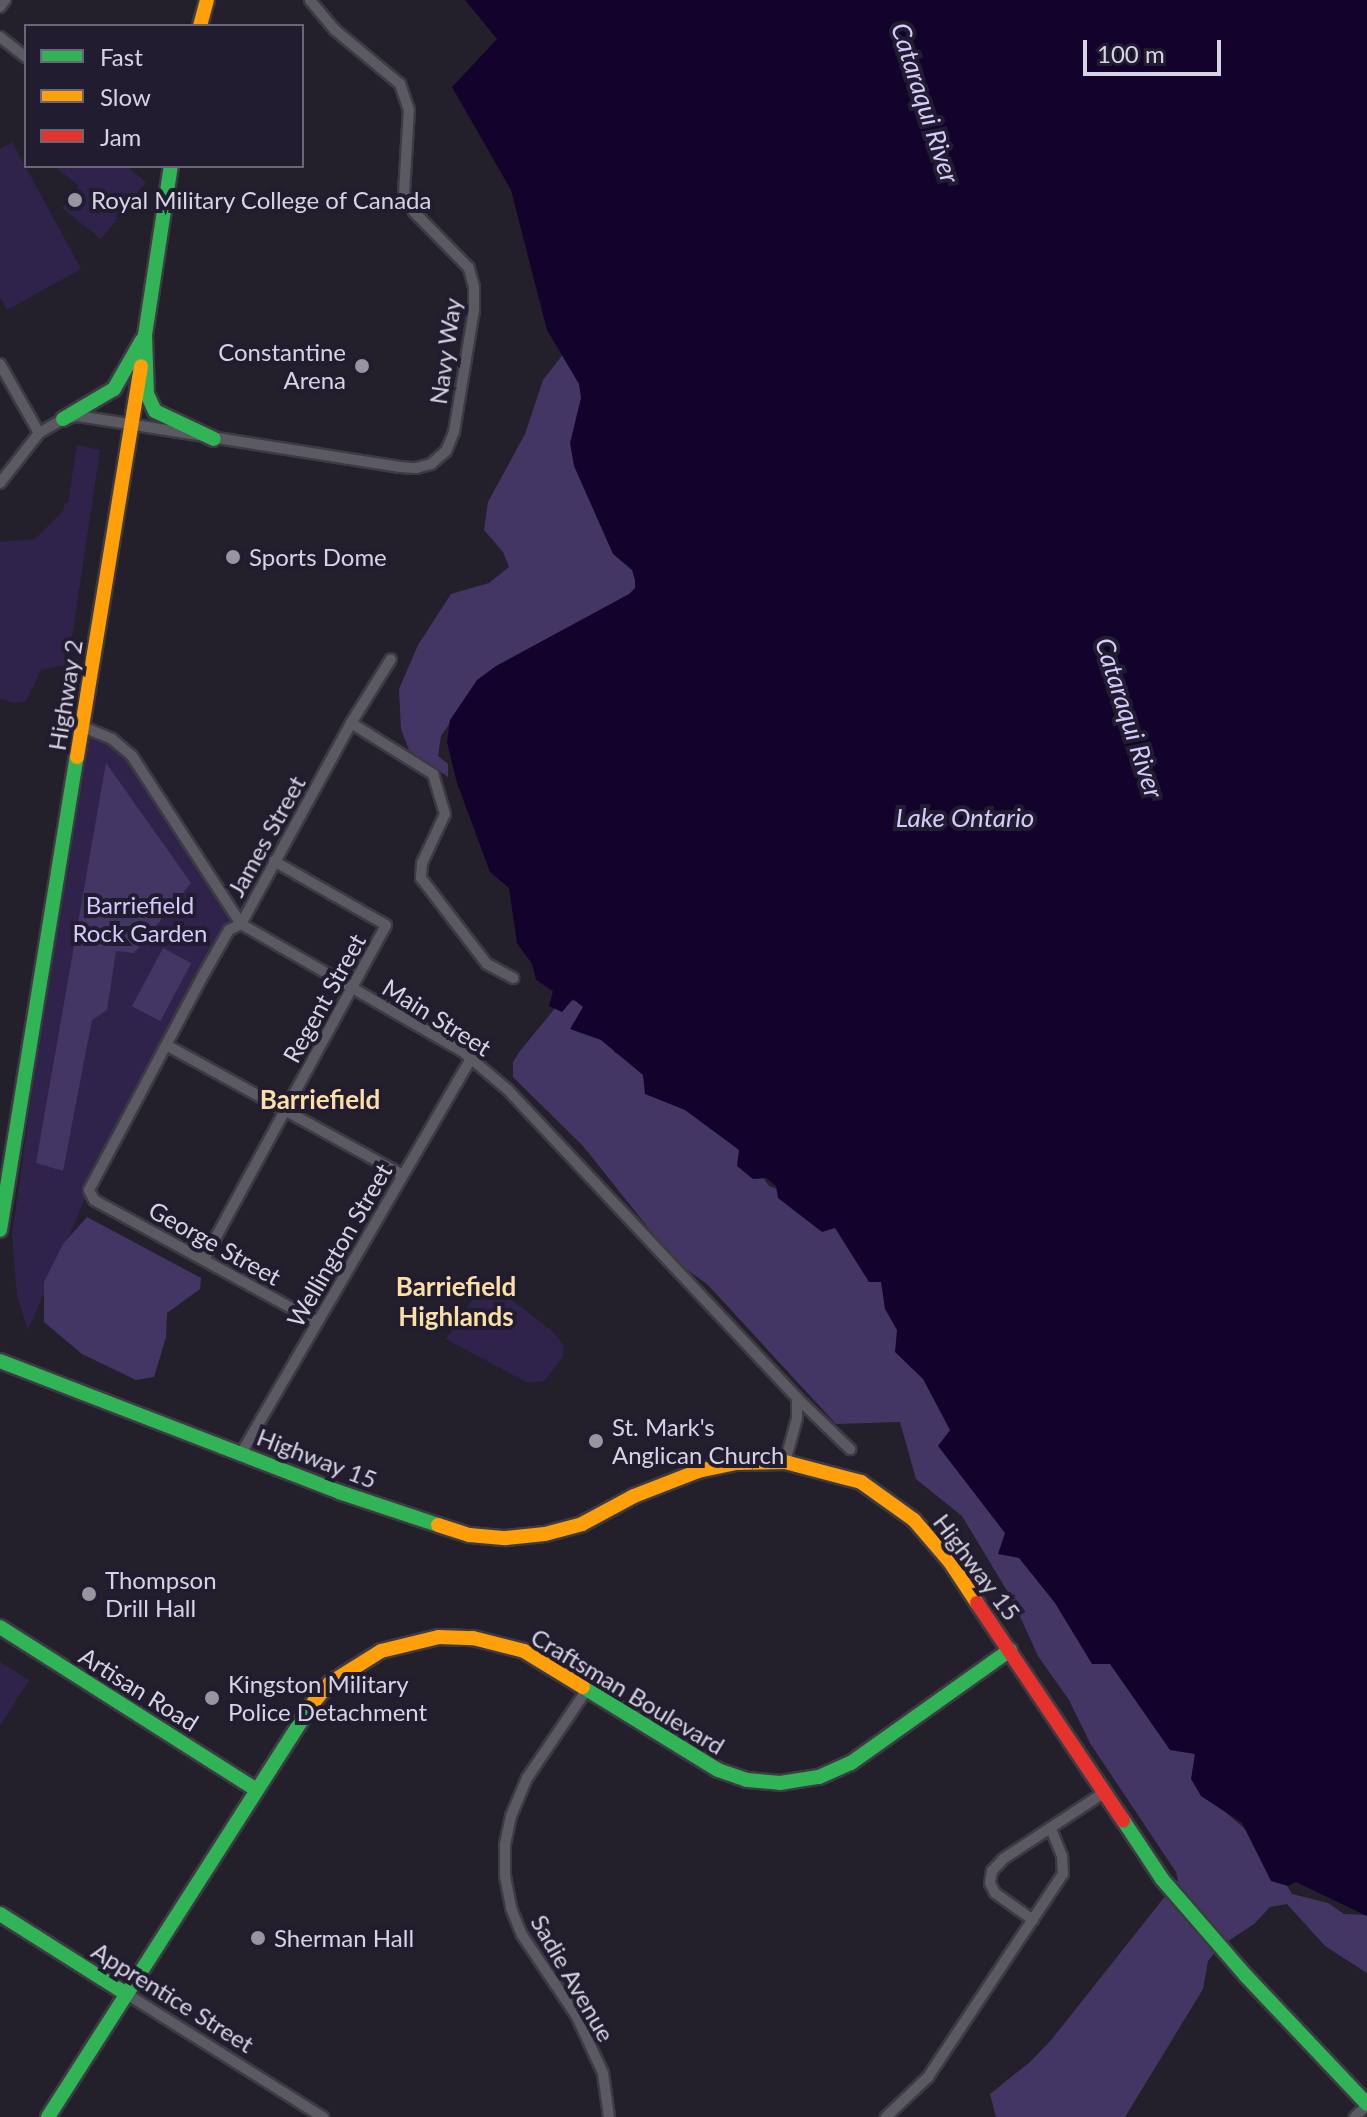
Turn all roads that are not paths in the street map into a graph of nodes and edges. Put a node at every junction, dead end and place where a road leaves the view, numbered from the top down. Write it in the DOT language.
graph roads {
  1 [pos="5,0"];
  2 [pos="207,0"];
  3 [pos="310,0"];
  4 [pos="0,7"];
  5 [pos="201,24"];
  6 [pos="4,40"];
  7 [pos="0,53"];
  8 [pos="24,55"];
  9 [pos="171,168"];
  10 [pos="145,335"];
  11 [pos="143,351"];
  12 [pos="0,364"];
  13 [pos="63,419"];
  14 [pos="131,426"];
  15 [pos="39,433"];
  16 [pos="214,439"];
  17 [pos="0,483"];
  18 [pos="391,659"];
  19 [pos="351,723"];
  20 [pos="83,727"];
  21 [pos="274,861"];
  22 [pos="241,924"];
  23 [pos="513,978"];
  24 [pos="352,988"];
  25 [pos="168,1046"];
  26 [pos="471,1059"];
  27 [pos="285,1110"];
  28 [pos="403,1175"];
  29 [pos="94,1200"];
  30 [pos="0,1230"];
  31 [pos="204,1259"];
  32 [pos="317,1322"];
  33 [pos="0,1361"];
  34 [pos="797,1398"];
  35 [pos="850,1449"];
  36 [pos="242,1452"];
  37 [pos="785,1462"];
  38 [pos="0,1627"];
  39 [pos="1010,1650"];
  40 [pos="588,1688"];
  41 [pos="255,1789"];
  42 [pos="1105,1792"];
  43 [pos="1051,1829"];
  44 [pos="0,1914"];
  45 [pos="1033,1920"];
  46 [pos="125,1993"];
  47 [pos="1367,2105"];
  48 [pos="48,2117"];
  49 [pos="323,2117"];
  50 [pos="609,2117"];
  51 [pos="886,2117"];
  52 [pos="1355,2117"];
  1 -- 4 [label="street"];
  2 -- 5 [label="main road"];
  3 -- 16 [label="street, Navy Way"];
  6 -- 7 [label="street"];
  6 -- 8 [label="street"];
  9 -- 10 [label="main road, Highway 2"];
  10 -- 11 [label="main road, Highway 2"];
  10 -- 13 [label="main road"];
  11 -- 14 [label="main road, Highway 2"];
  11 -- 16 [label="main road"];
  12 -- 15 [label="street"];
  13 -- 14 [label="street, Navy Way"];
  13 -- 15 [label="street"];
  14 -- 16 [label="street, Navy Way"];
  14 -- 20 [label="main road, Highway 2"];
  15 -- 17 [label="street"];
  18 -- 19 [label="street, James Street"];
  19 -- 21 [label="street, James Street"];
  19 -- 23 [label="street"];
  20 -- 22 [label="street, Main Street"];
  20 -- 30 [label="main road, Highway 2"];
  21 -- 22 [label="street, James Street"];
  21 -- 24 [label="street, Regent Street"];
  22 -- 24 [label="street, Main Street"];
  22 -- 25 [label="street, James Street"];
  24 -- 26 [label="street, Main Street"];
  24 -- 27 [label="street, Regent Street"];
  25 -- 27 [label="street"];
  25 -- 29 [label="street, James Street"];
  26 -- 28 [label="street, Wellington Street"];
  26 -- 34 [label="street, Main Street"];
  27 -- 28 [label="street"];
  27 -- 31 [label="street, Regent Street"];
  28 -- 32 [label="street, Wellington Street"];
  29 -- 31 [label="street, George Street"];
  31 -- 32 [label="street, George Street"];
  32 -- 36 [label="street, Wellington Street"];
  33 -- 36 [label="main road, Highway 15"];
  34 -- 35 [label="street, Main Street"];
  34 -- 37 [label="street"];
  36 -- 37 [label="main road, Highway 15"];
  37 -- 39 [label="main road, Highway 15"];
  38 -- 41 [label="main road, Artisan Road"];
  39 -- 40 [label="main road, Craftsman Boulevard"];
  39 -- 42 [label="main road, Highway 15"];
  40 -- 41 [label="main road, Craftsman Boulevard"];
  40 -- 50 [label="street, Sadie Avenue"];
  41 -- 46 [label="main road, Craftsman Boulevard"];
  42 -- 43 [label="street"];
  42 -- 47 [label="main road, Highway 15"];
  43 -- 45 [label="street"];
  43 -- 45 [label="street"];
  44 -- 46 [label="main road, Apprentice Street"];
  45 -- 51 [label="street"];
  46 -- 48 [label="main road, Craftsman Boulevard"];
  46 -- 49 [label="street, Apprentice Street"];
  47 -- 52 [label="street"];
}
